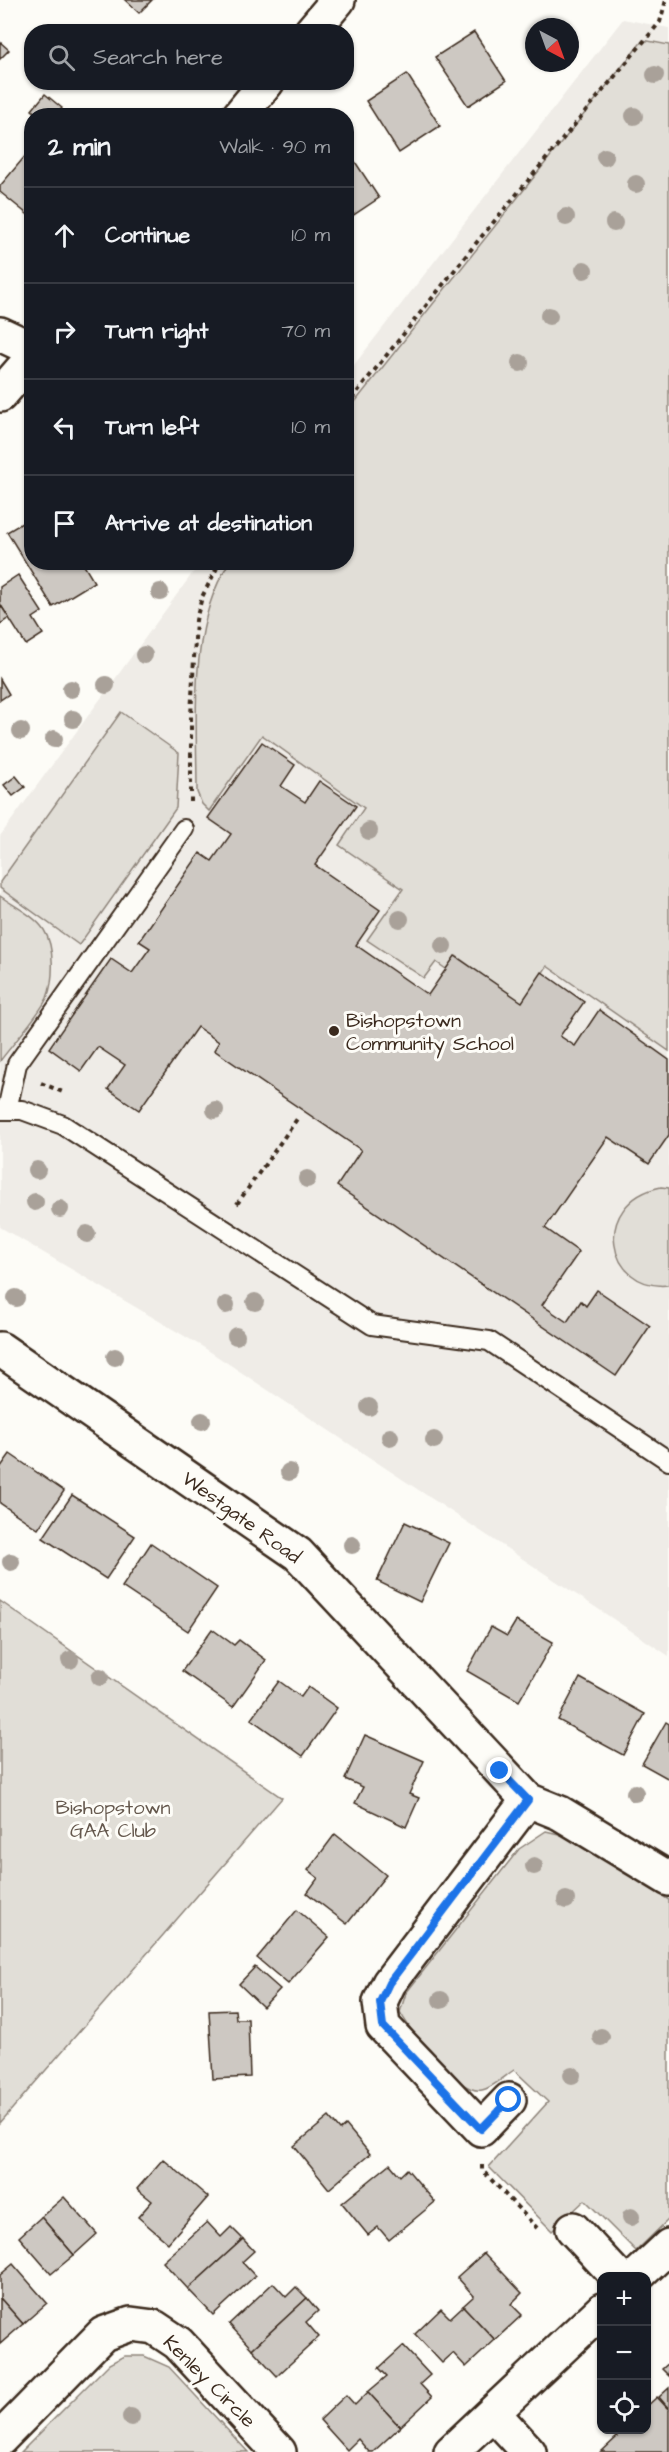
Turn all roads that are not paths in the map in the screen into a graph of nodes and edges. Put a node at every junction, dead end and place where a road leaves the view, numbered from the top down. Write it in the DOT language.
graph roads {
  1 [pos="338,0"];
  2 [pos="318,24"];
  3 [pos="260,90"];
  4 [pos="246,108"];
  5 [pos="0,334"];
  6 [pos="24,345"];
  7 [pos="24,367"];
  8 [pos="0,395"];
  9 [pos="184,829"];
  10 [pos="3,1110"];
  11 [pos="0,1349"];
  12 [pos="669,1461"];
  13 [pos="528,1800"];
  14 [pos="669,1880"];
  15 [pos="509,2100"];
  16 [pos="573,2229"];
  17 [pos="669,2246"];
  18 [pos="612,2272"];
  19 [pos="642,2272"];
  20 [pos="597,2315"];
  21 [pos="493,2413"];
  22 [pos="0,2439"];
  23 [pos="279,2452"];
  24 [pos="451,2452"];
  25 [pos="529,2452"];
  1 -- 2 [label="street"];
  3 -- 4 [label="street"];
  5 -- 6 [label="street"];
  7 -- 8 [label="street"];
  9 -- 10 [label="lane"];
  10 -- 12 [label="lane"];
  11 -- 13 [label="street, Westgate Road"];
  13 -- 14 [label="street, Westgate Road"];
  13 -- 15 [label="street"];
  16 -- 18 [label="street"];
  17 -- 19 [label="street"];
  20 -- 21 [label="street"];
  21 -- 24 [label="street"];
  21 -- 25 [label="street"];
  22 -- 23 [label="street, Kenley Circle"];
}
